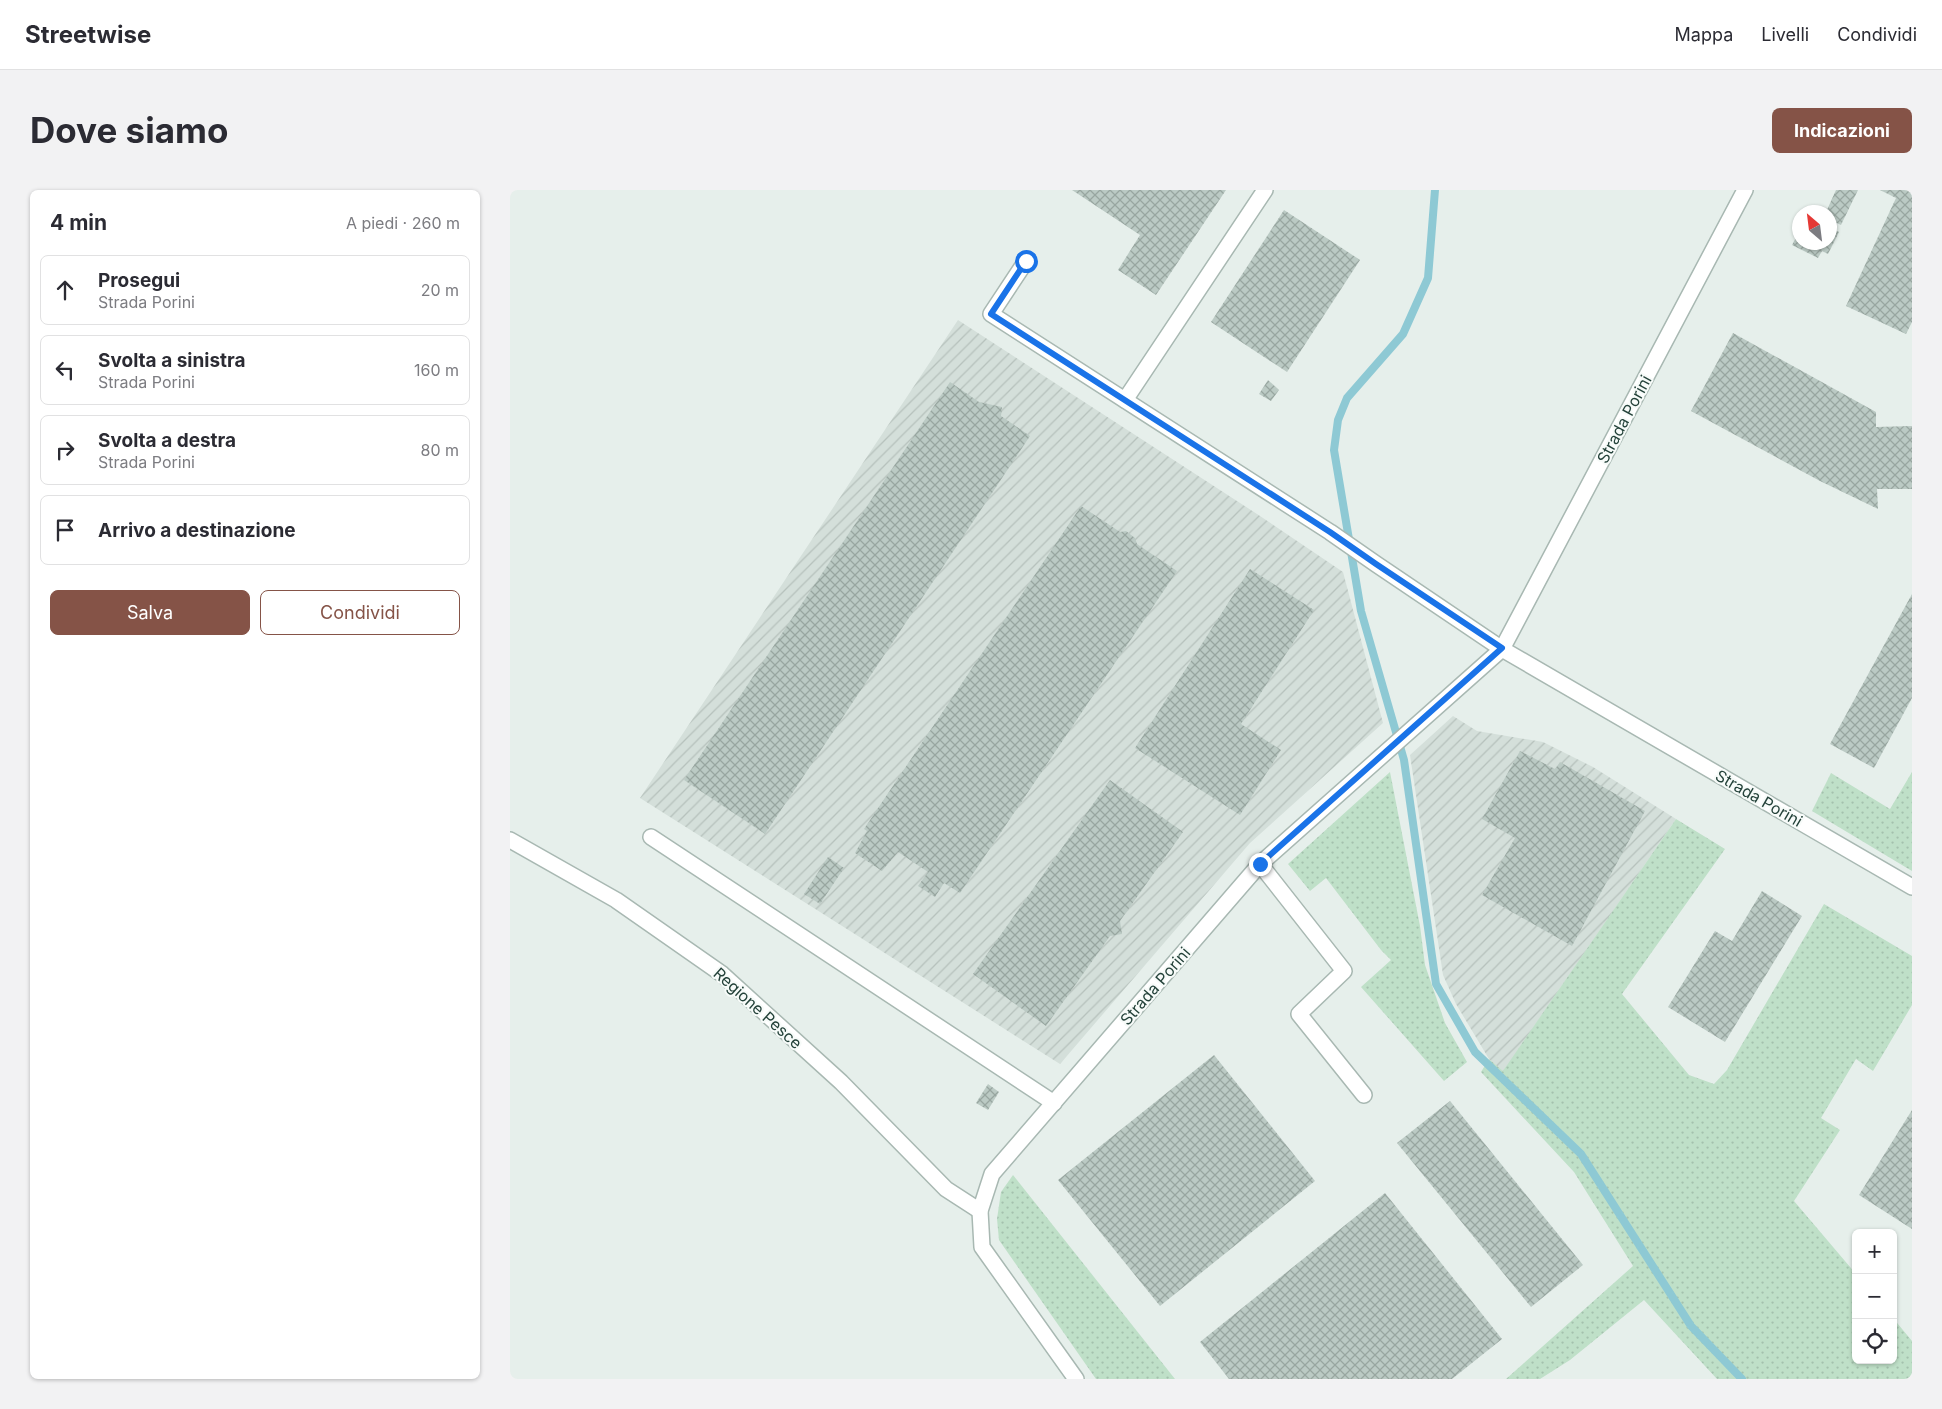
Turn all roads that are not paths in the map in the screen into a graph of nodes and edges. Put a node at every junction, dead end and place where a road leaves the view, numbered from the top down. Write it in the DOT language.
graph roads {
  1 [pos="1265,190"];
  2 [pos="1745,190"];
  3 [pos="1026,261"];
  4 [pos="1125,400"];
  5 [pos="1502,648"];
  6 [pos="651,837"];
  7 [pos="510,840"];
  8 [pos="1260,864"];
  9 [pos="1912,887"];
  10 [pos="1364,1095"];
  11 [pos="1054,1103"];
  12 [pos="980,1211"];
  13 [pos="1076,1379"];
  1 -- 4 [label="street"];
  2 -- 5 [label="street, Strada Porini"];
  3 -- 4 [label="street, Strada Porini"];
  4 -- 5 [label="street, Strada Porini"];
  5 -- 8 [label="street, Strada Porini"];
  5 -- 9 [label="street, Strada Porini"];
  6 -- 11 [label="street"];
  7 -- 12 [label="street, Regione Pesce"];
  8 -- 10 [label="street"];
  8 -- 11 [label="street, Strada Porini"];
  11 -- 12 [label="street, Strada Porini"];
  12 -- 13 [label="street, Strada Porini"];
}
